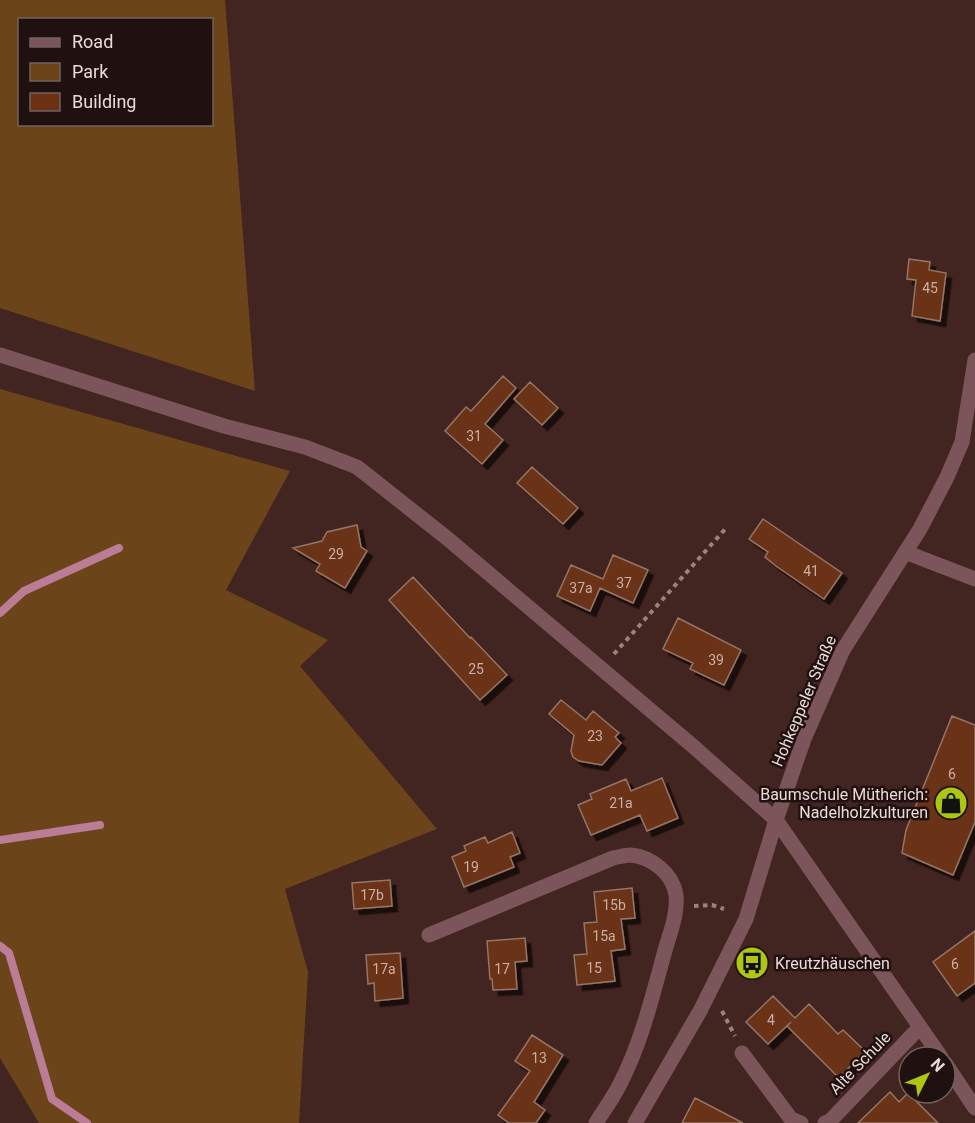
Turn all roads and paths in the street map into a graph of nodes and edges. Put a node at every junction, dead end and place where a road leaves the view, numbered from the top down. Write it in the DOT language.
graph roads {
  1 [pos="0,355"];
  2 [pos="975,360"];
  3 [pos="972,403"];
  4 [pos="727,527"];
  5 [pos="905,552"];
  6 [pos="975,579"];
  7 [pos="601,668"];
  8 [pos="776,820"];
  9 [pos="675,907"];
  10 [pos="724,909"];
  11 [pos="429,935"];
  12 [pos="760,941"];
  13 [pos="746,969"];
  14 [pos="720,1009"];
  15 [pos="921,1027"];
  16 [pos="933,1045"];
  17 [pos="742,1053"];
  18 [pos="957,1081"];
  19 [pos="975,1108"];
  20 [pos="596,1123"];
  21 [pos="635,1123"];
  22 [pos="801,1123"];
  23 [pos="825,1123"];
  1 -- 7 [label="street"];
  2 -- 3 [label="street, Hohkeppeler Straße"];
  3 -- 5 [label="street, Hohkeppeler Straße"];
  4 -- 7 [label="path"];
  5 -- 6 [label="street"];
  5 -- 8 [label="street, Hohkeppeler Straße"];
  7 -- 8 [label="street"];
  8 -- 15 [label="street"];
  8 -- 21 [label="street, Hohkeppeler Straße"];
  9 -- 10 [label="path"];
  9 -- 11 [label="street"];
  9 -- 20 [label="street"];
  12 -- 13 [label="path"];
  14 -- 17 [label="path"];
  15 -- 16 [label="street"];
  15 -- 23 [label="street, Alte Schule"];
  17 -- 22 [label="street"];
  18 -- 19 [label="street"];
}
